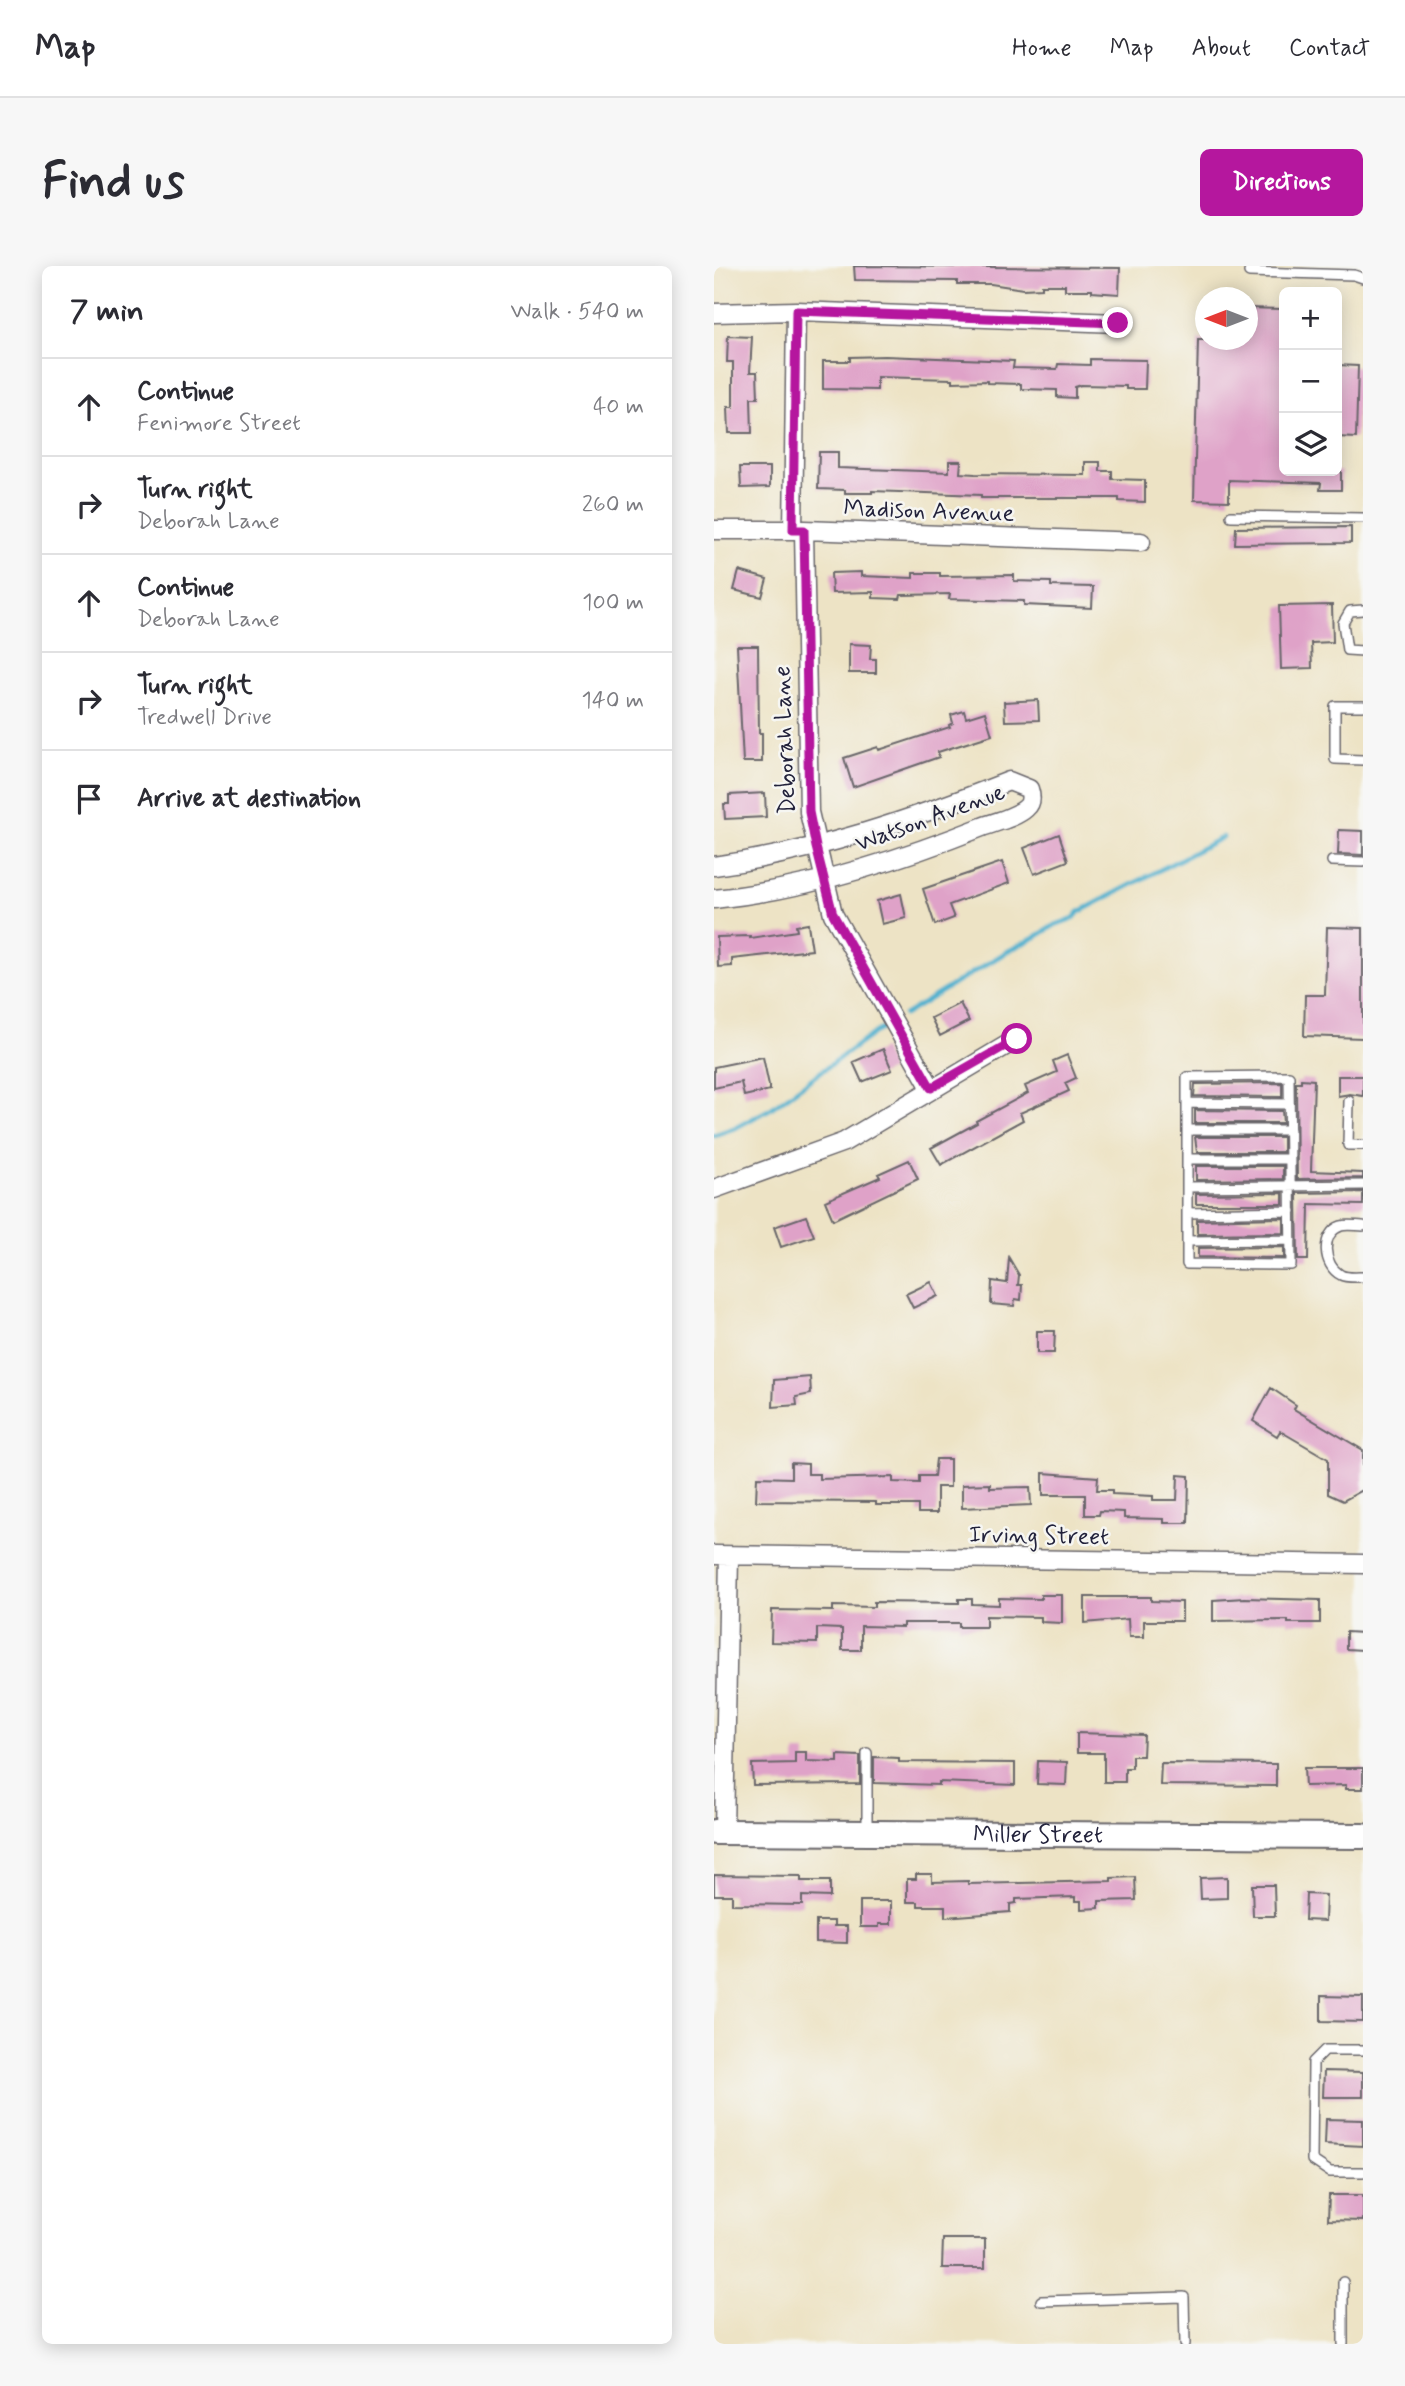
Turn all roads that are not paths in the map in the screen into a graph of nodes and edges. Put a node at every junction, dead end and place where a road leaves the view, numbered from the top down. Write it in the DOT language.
graph roads {
  1 [pos="1249,272"];
  2 [pos="1363,278"];
  3 [pos="796,311"];
  4 [pos="714,313"];
  5 [pos="1118,323"];
  6 [pos="1231,516"];
  7 [pos="1363,518"];
  8 [pos="714,530"];
  9 [pos="798,530"];
  10 [pos="1142,542"];
  11 [pos="1363,610"];
  12 [pos="1363,651"];
  13 [pos="1363,706"];
  14 [pos="1363,760"];
  15 [pos="816,847"];
  16 [pos="1332,860"];
  17 [pos="1363,862"];
  18 [pos="714,866"];
  19 [pos="824,879"];
  20 [pos="714,899"];
  21 [pos="1017,1039"];
  22 [pos="931,1088"];
  23 [pos="1349,1101"];
  24 [pos="1187,1103"];
  25 [pos="1289,1104"];
  26 [pos="1187,1130"];
  27 [pos="1290,1130"];
  28 [pos="1363,1146"];
  29 [pos="1187,1159"];
  30 [pos="1289,1159"];
  31 [pos="1290,1185"];
  32 [pos="1363,1185"];
  33 [pos="1187,1187"];
  34 [pos="714,1189"];
  35 [pos="1291,1211"];
  36 [pos="1187,1213"];
  37 [pos="1363,1226"];
  38 [pos="1291,1240"];
  39 [pos="1187,1241"];
  40 [pos="1363,1277"];
  41 [pos="722,1555"];
  42 [pos="1363,1564"];
  43 [pos="867,1753"];
  44 [pos="719,1832"];
  45 [pos="867,1833"];
  46 [pos="1363,1836"];
  47 [pos="1363,2050"];
  48 [pos="1363,2172"];
  49 [pos="1343,2282"];
  50 [pos="1041,2301"];
  51 [pos="1185,2344"];
  52 [pos="1343,2344"];
  1 -- 2 [label="lane"];
  3 -- 4 [label="street"];
  3 -- 5 [label="street"];
  3 -- 9 [label="street, Deborah Lane"];
  6 -- 7 [label="lane"];
  8 -- 9 [label="street, Madison Avenue"];
  9 -- 10 [label="street, Madison Avenue"];
  9 -- 15 [label="street, Deborah Lane"];
  11 -- 12 [label="lane"];
  13 -- 14 [label="lane"];
  15 -- 18 [label="street, Watson Avenue"];
  15 -- 19 [label="street, Deborah Lane"];
  15 -- 19 [label="street, Watson Avenue"];
  16 -- 17 [label="lane"];
  19 -- 20 [label="street, Watson Avenue"];
  19 -- 22 [label="street, Deborah Lane"];
  21 -- 22 [label="street"];
  22 -- 34 [label="street"];
  23 -- 28 [label="lane"];
  24 -- 25 [label="lane"];
  24 -- 25 [label="lane"];
  24 -- 26 [label="lane"];
  25 -- 27 [label="lane"];
  26 -- 27 [label="lane"];
  26 -- 29 [label="lane"];
  27 -- 30 [label="lane"];
  29 -- 30 [label="lane"];
  29 -- 33 [label="lane"];
  30 -- 31 [label="lane"];
  31 -- 32 [label="lane"];
  31 -- 33 [label="lane"];
  31 -- 35 [label="lane"];
  33 -- 36 [label="lane"];
  35 -- 36 [label="lane"];
  35 -- 38 [label="lane"];
  36 -- 39 [label="lane"];
  37 -- 40 [label="lane"];
  38 -- 39 [label="lane"];
  38 -- 39 [label="lane"];
  41 -- 42 [label="street, Irving Street"];
  41 -- 44 [label="street"];
  43 -- 45 [label="lane"];
  44 -- 45 [label="main road, Miller Street"];
  45 -- 46 [label="main road, Miller Street"];
  47 -- 48 [label="lane"];
  49 -- 52 [label="lane"];
  50 -- 51 [label="lane"];
}
